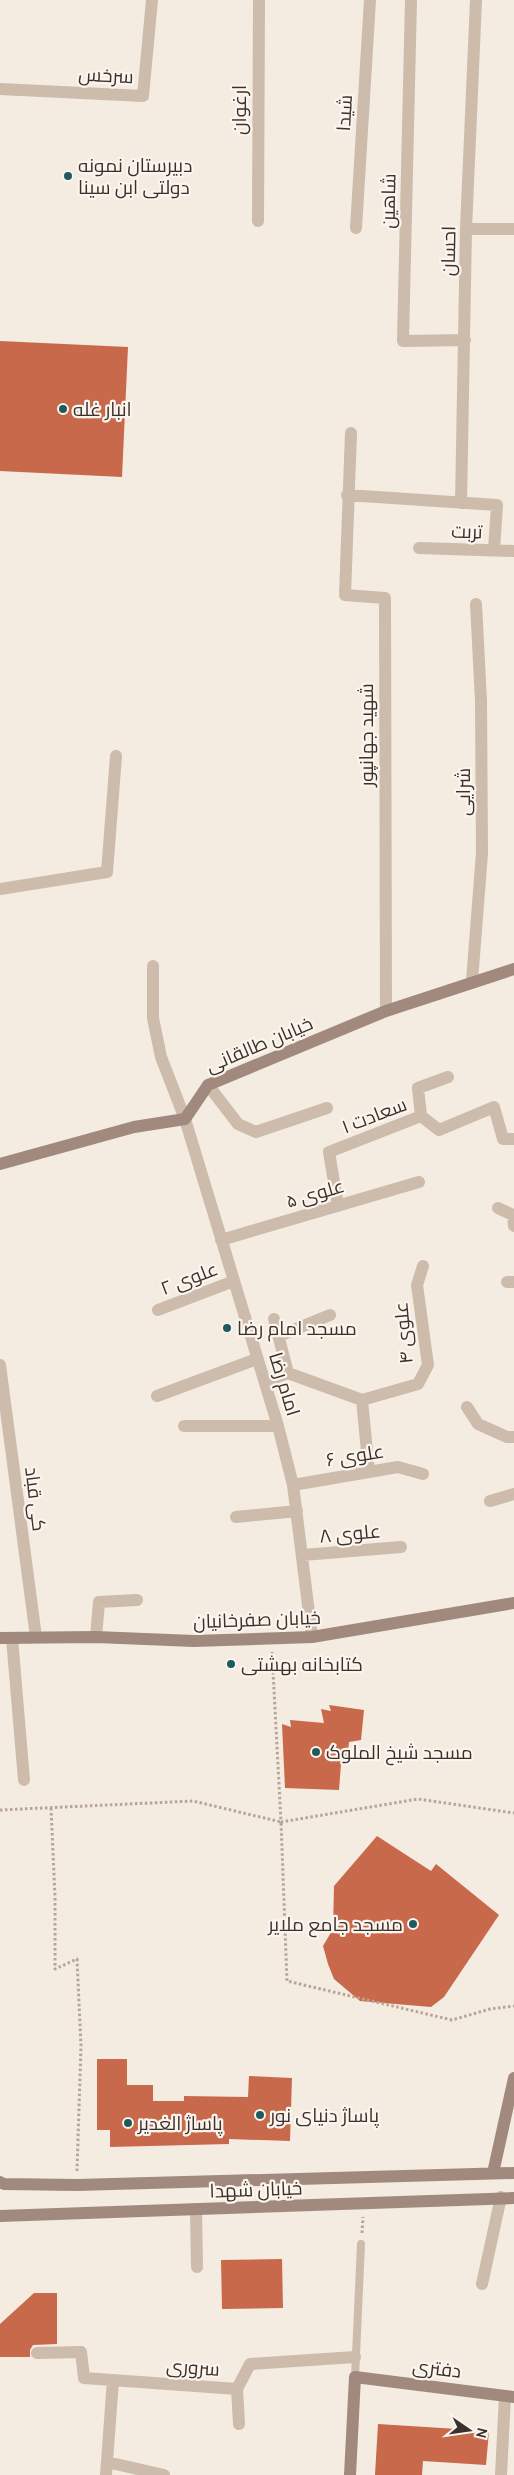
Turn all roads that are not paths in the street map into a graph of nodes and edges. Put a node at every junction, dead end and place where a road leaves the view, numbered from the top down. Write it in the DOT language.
graph roads {
  1 [pos="152,0"];
  2 [pos="258,0"];
  3 [pos="370,0"];
  4 [pos="411,0"];
  5 [pos="476,0"];
  6 [pos="0,89"];
  7 [pos="258,221"];
  8 [pos="356,228"];
  9 [pos="466,229"];
  10 [pos="514,229"];
  11 [pos="465,340"];
  12 [pos="351,433"];
  13 [pos="347,495"];
  14 [pos="462,503"];
  15 [pos="419,548"];
  16 [pos="494,550"];
  17 [pos="514,551"];
  18 [pos="476,604"];
  19 [pos="116,756"];
  20 [pos="0,889"];
  21 [pos="152,966"];
  22 [pos="514,969"];
  23 [pos="472,981"];
  24 [pos="386,1011"];
  25 [pos="448,1077"];
  26 [pos="208,1085"];
  27 [pos="327,1108"];
  28 [pos="422,1116"];
  29 [pos="184,1119"];
  30 [pos="514,1139"];
  31 [pos="0,1164"];
  32 [pos="419,1182"];
  33 [pos="338,1206"];
  34 [pos="498,1208"];
  35 [pos="514,1226"];
  36 [pos="221,1240"];
  37 [pos="423,1266"];
  38 [pos="234,1281"];
  39 [pos="158,1310"];
  40 [pos="330,1315"];
  41 [pos="274,1318"];
  42 [pos="279,1336"];
  43 [pos="257,1359"];
  44 [pos="0,1365"];
  45 [pos="288,1373"];
  46 [pos="264,1382"];
  47 [pos="157,1396"];
  48 [pos="362,1400"];
  49 [pos="467,1407"];
  50 [pos="184,1426"];
  51 [pos="278,1426"];
  52 [pos="514,1437"];
  53 [pos="369,1472"];
  54 [pos="423,1474"];
  55 [pos="293,1485"];
  56 [pos="514,1494"];
  57 [pos="490,1501"];
  58 [pos="297,1511"];
  59 [pos="236,1517"];
  60 [pos="401,1547"];
  61 [pos="303,1556"];
  62 [pos="136,1600"];
  63 [pos="514,1603"];
  64 [pos="36,1637"];
  65 [pos="96,1637"];
  66 [pos="312,1637"];
  67 [pos="6,1638"];
  68 [pos="24,1780"];
  69 [pos="514,2078"];
  70 [pos="493,2173"];
  71 [pos="514,2173"];
  72 [pos="0,2182"];
  73 [pos="500,2197"];
  74 [pos="514,2198"];
  75 [pos="196,2209"];
  76 [pos="0,2216"];
  77 [pos="362,2244"];
  78 [pos="197,2267"];
  79 [pos="482,2284"];
  80 [pos="37,2354"];
  81 [pos="356,2358"];
  82 [pos="354,2377"];
  83 [pos="113,2380"];
  84 [pos="237,2389"];
  85 [pos="509,2396"];
  86 [pos="239,2424"];
  87 [pos="107,2469"];
  88 [pos="164,2475"];
  89 [pos="350,2475"];
  90 [pos="501,2475"];
  1 -- 6 [label="street, سرخس"];
  2 -- 7 [label="street, ارغوان"];
  3 -- 8 [label="street, شیدا"];
  4 -- 11 [label="street, شاهین"];
  5 -- 9 [label="street, احسان"];
  9 -- 10 [label="street"];
  9 -- 11 [label="street, احسان"];
  11 -- 14 [label="street, احسان"];
  12 -- 13 [label="street, شهید جهانپور"];
  13 -- 14 [label="street"];
  13 -- 24 [label="street, شهید جهانپور"];
  14 -- 16 [label="street"];
  15 -- 16 [label="street, تربت"];
  16 -- 17 [label="street, تربت"];
  18 -- 23 [label="street, شرایی"];
  19 -- 20 [label="street"];
  21 -- 29 [label="street, امام رضا"];
  22 -- 23 [label="main road, خیابان طالقانی"];
  23 -- 24 [label="main road, خیابان طالقانی"];
  24 -- 26 [label="main road, خیابان طالقانی"];
  25 -- 28 [label="street"];
  26 -- 27 [label="street"];
  26 -- 29 [label="main road, خیابان طالقانی"];
  28 -- 30 [label="street, سعادت ۱"];
  28 -- 33 [label="street, سعادت ۱"];
  29 -- 31 [label="main road"];
  29 -- 36 [label="street, امام رضا"];
  32 -- 33 [label="street, علوی ۵"];
  33 -- 36 [label="street, علوی ۵"];
  34 -- 35 [label="street"];
  36 -- 38 [label="street, امام رضا"];
  37 -- 48 [label="street, علوی ۴"];
  38 -- 39 [label="street, علوی ۲"];
  38 -- 43 [label="street, امام رضا"];
  40 -- 42 [label="street"];
  41 -- 42 [label="street"];
  42 -- 45 [label="street"];
  43 -- 46 [label="street, امام رضا"];
  43 -- 47 [label="street"];
  44 -- 64 [label="street, کی قباد"];
  45 -- 46 [label="street"];
  45 -- 48 [label="street"];
  46 -- 51 [label="street, امام رضا"];
  48 -- 53 [label="street"];
  49 -- 52 [label="street"];
  50 -- 51 [label="street"];
  51 -- 55 [label="street, امام رضا"];
  53 -- 54 [label="street, علوی ۶"];
  53 -- 55 [label="street, علوی ۶"];
  55 -- 58 [label="street, امام رضا"];
  56 -- 57 [label="street"];
  58 -- 59 [label="street"];
  58 -- 61 [label="street, امام رضا"];
  60 -- 61 [label="street, علوی ۸"];
  61 -- 66 [label="street, امام رضا"];
  62 -- 65 [label="street"];
  63 -- 66 [label="main road, خیابان صفرخانیان"];
  64 -- 65 [label="main road, خیابان صفرخانیان"];
  64 -- 67 [label="main road, خیابان صفرخانیان"];
  65 -- 66 [label="main road, خیابان صفرخانیان"];
  67 -- 68 [label="street"];
  69 -- 70 [label="main road"];
  70 -- 71 [label="main road, خیابان شهدا"];
  70 -- 72 [label="main road, خیابان شهدا"];
  73 -- 74 [label="main road, خیابان شهدا"];
  73 -- 75 [label="main road, خیابان شهدا"];
  73 -- 79 [label="street"];
  75 -- 76 [label="main road, خیابان شهدا"];
  75 -- 78 [label="street"];
  77 -- 81 [label="lane"];
  80 -- 83 [label="street, سروری"];
  81 -- 82 [label="lane"];
  81 -- 84 [label="street, سروری"];
  82 -- 85 [label="main road, دفتری"];
  82 -- 89 [label="main road"];
  83 -- 84 [label="street, سروری"];
  83 -- 87 [label="street"];
  84 -- 86 [label="street"];
  85 -- 90 [label="street"];
  87 -- 88 [label="street"];
}
